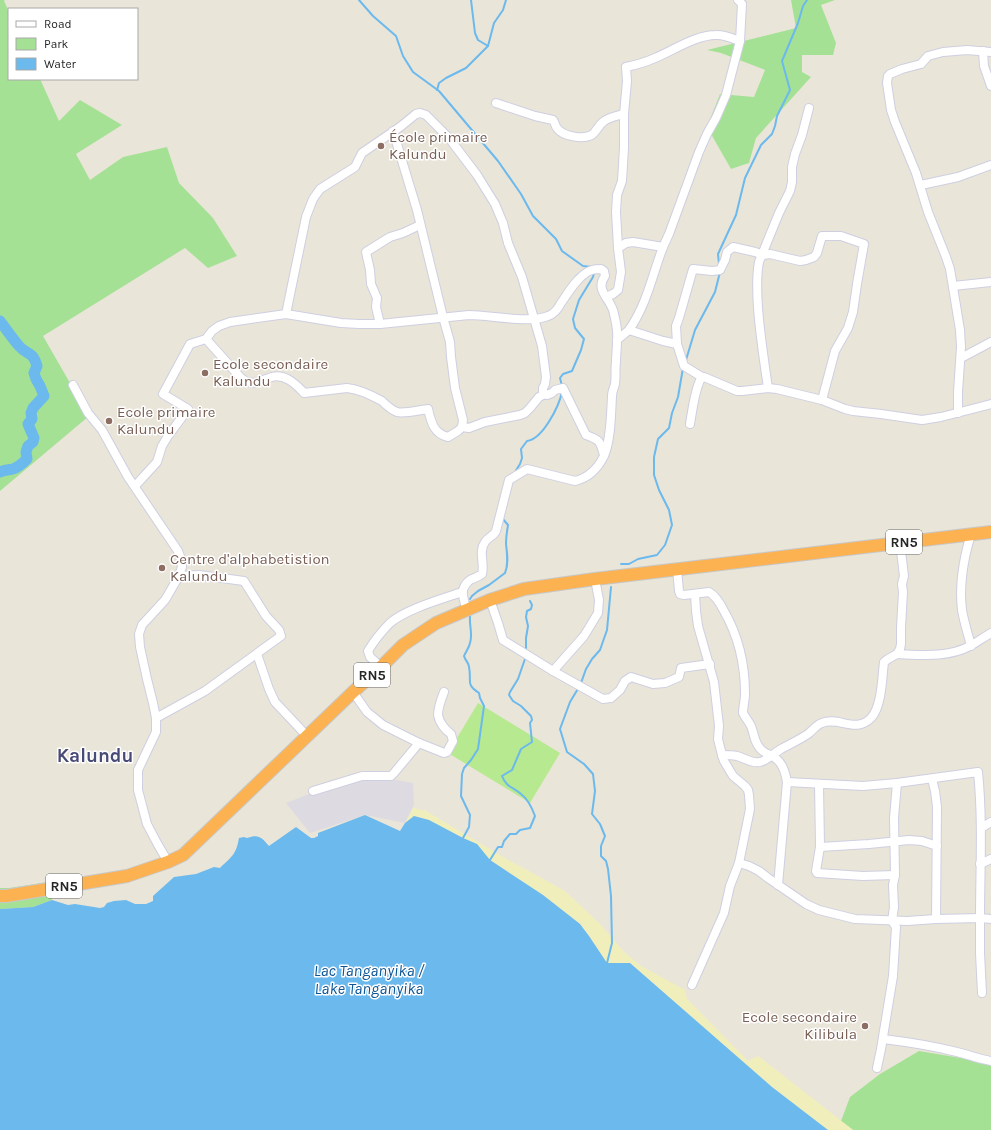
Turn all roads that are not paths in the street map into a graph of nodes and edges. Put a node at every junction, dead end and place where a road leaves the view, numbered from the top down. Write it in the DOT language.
graph roads {
  1 [pos="738,0"];
  2 [pos="740,41"];
  3 [pos="987,51"];
  4 [pos="991,86"];
  5 [pos="496,103"];
  6 [pos="809,108"];
  7 [pos="624,114"];
  8 [pos="393,131"];
  9 [pos="991,165"];
  10 [pos="921,185"];
  11 [pos="420,225"];
  12 [pos="663,247"];
  13 [pos="618,248"];
  14 [pos="763,255"];
  15 [pos="991,282"];
  16 [pos="953,286"];
  17 [pos="606,297"];
  18 [pos="286,314"];
  19 [pos="443,317"];
  20 [pos="534,319"];
  21 [pos="380,324"];
  22 [pos="629,330"];
  23 [pos="206,339"];
  24 [pos="617,340"];
  25 [pos="991,342"];
  26 [pos="677,344"];
  27 [pos="961,358"];
  28 [pos="702,377"];
  29 [pos="73,385"];
  30 [pos="768,388"];
  31 [pos="545,394"];
  32 [pos="822,400"];
  33 [pos="991,404"];
  34 [pos="958,413"];
  35 [pos="690,424"];
  36 [pos="462,427"];
  37 [pos="604,456"];
  38 [pos="135,486"];
  39 [pos="991,532"];
  40 [pos="971,534"];
  41 [pos="900,542"];
  42 [pos="677,569"];
  43 [pos="179,576"];
  44 [pos="595,579"];
  45 [pos="462,592"];
  46 [pos="695,594"];
  47 [pos="490,600"];
  48 [pos="467,611"];
  49 [pos="991,633"];
  50 [pos="971,646"];
  51 [pos="257,654"];
  52 [pos="897,654"];
  53 [pos="710,664"];
  54 [pos="381,667"];
  55 [pos="553,671"];
  56 [pos="353,692"];
  57 [pos="444,692"];
  58 [pos="156,718"];
  59 [pos="307,736"];
  60 [pos="419,743"];
  61 [pos="722,755"];
  62 [pos="772,756"];
  63 [pos="932,778"];
  64 [pos="787,782"];
  65 [pos="897,783"];
  66 [pos="819,784"];
  67 [pos="313,791"];
  68 [pos="991,822"];
  69 [pos="981,828"];
  70 [pos="895,841"];
  71 [pos="937,846"];
  72 [pos="820,847"];
  73 [pos="991,859"];
  74 [pos="168,862"];
  75 [pos="739,863"];
  76 [pos="980,864"];
  77 [pos="895,875"];
  78 [pos="778,885"];
  79 [pos="0,896"];
  80 [pos="980,918"];
  81 [pos="936,919"];
  82 [pos="991,919"];
  83 [pos="892,921"];
  84 [pos="692,985"];
  85 [pos="982,993"];
  86 [pos="883,1039"];
  87 [pos="991,1061"];
  88 [pos="877,1068"];
  1 -- 2 [label="street"];
  2 -- 7 [label="street"];
  2 -- 12 [label="street"];
  3 -- 4 [label="street"];
  3 -- 10 [label="street"];
  5 -- 7 [label="street"];
  6 -- 14 [label="street"];
  7 -- 13 [label="street"];
  8 -- 11 [label="street"];
  8 -- 18 [label="street"];
  8 -- 20 [label="street"];
  9 -- 10 [label="street"];
  10 -- 16 [label="street"];
  11 -- 19 [label="street"];
  11 -- 21 [label="street"];
  12 -- 13 [label="street"];
  12 -- 22 [label="street"];
  13 -- 17 [label="street"];
  14 -- 26 [label="street"];
  14 -- 30 [label="street"];
  14 -- 32 [label="street"];
  15 -- 16 [label="street"];
  16 -- 27 [label="street"];
  17 -- 20 [label="street"];
  17 -- 24 [label="street"];
  18 -- 21 [label="street"];
  18 -- 23 [label="street"];
  19 -- 20 [label="street"];
  19 -- 21 [label="street"];
  19 -- 36 [label="street"];
  20 -- 31 [label="street"];
  22 -- 24 [label="street"];
  22 -- 26 [label="street"];
  23 -- 36 [label="street"];
  23 -- 38 [label="street"];
  24 -- 37 [label="street"];
  25 -- 27 [label="street"];
  26 -- 28 [label="street"];
  27 -- 34 [label="street"];
  28 -- 30 [label="street"];
  28 -- 35 [label="street"];
  29 -- 38 [label="street"];
  30 -- 32 [label="street"];
  31 -- 36 [label="street"];
  31 -- 37 [label="street"];
  32 -- 34 [label="street"];
  33 -- 34 [label="street"];
  37 -- 45 [label="street"];
  38 -- 43 [label="street"];
  39 -- 40 [label="highway, RN5"];
  40 -- 41 [label="highway, RN5"];
  40 -- 50 [label="street"];
  41 -- 42 [label="highway, RN5"];
  41 -- 52 [label="street"];
  42 -- 44 [label="highway, RN5"];
  42 -- 46 [label="street"];
  43 -- 51 [label="street"];
  43 -- 58 [label="street"];
  44 -- 47 [label="highway, RN5"];
  44 -- 55 [label="street"];
  45 -- 48 [label="street"];
  45 -- 54 [label="street"];
  46 -- 53 [label="street"];
  46 -- 62 [label="street"];
  47 -- 48 [label="highway, RN5"];
  47 -- 55 [label="street"];
  48 -- 54 [label="highway, RN5"];
  49 -- 50 [label="street"];
  50 -- 52 [label="street"];
  51 -- 58 [label="street"];
  51 -- 59 [label="street"];
  52 -- 62 [label="street"];
  53 -- 55 [label="street"];
  53 -- 61 [label="street"];
  54 -- 56 [label="highway, RN5"];
  56 -- 59 [label="highway, RN5"];
  56 -- 60 [label="street"];
  57 -- 60 [label="street"];
  58 -- 74 [label="street"];
  59 -- 74 [label="highway, RN5"];
  60 -- 67 [label="street"];
  61 -- 62 [label="street"];
  61 -- 75 [label="street"];
  62 -- 64 [label="street"];
  63 -- 65 [label="street"];
  63 -- 69 [label="street"];
  63 -- 71 [label="street"];
  64 -- 66 [label="street"];
  64 -- 78 [label="street"];
  65 -- 66 [label="street"];
  65 -- 70 [label="street"];
  66 -- 72 [label="street"];
  68 -- 69 [label="street"];
  69 -- 76 [label="street"];
  70 -- 71 [label="street"];
  70 -- 72 [label="street"];
  70 -- 77 [label="street"];
  71 -- 81 [label="street"];
  72 -- 77 [label="street"];
  73 -- 76 [label="street"];
  74 -- 79 [label="highway, RN5"];
  75 -- 78 [label="street"];
  75 -- 84 [label="street"];
  76 -- 80 [label="street"];
  77 -- 83 [label="street"];
  78 -- 83 [label="street"];
  80 -- 81 [label="street"];
  80 -- 82 [label="street"];
  80 -- 85 [label="street"];
  81 -- 83 [label="street"];
  83 -- 86 [label="street"];
  86 -- 87 [label="street"];
  86 -- 88 [label="street"];
}
